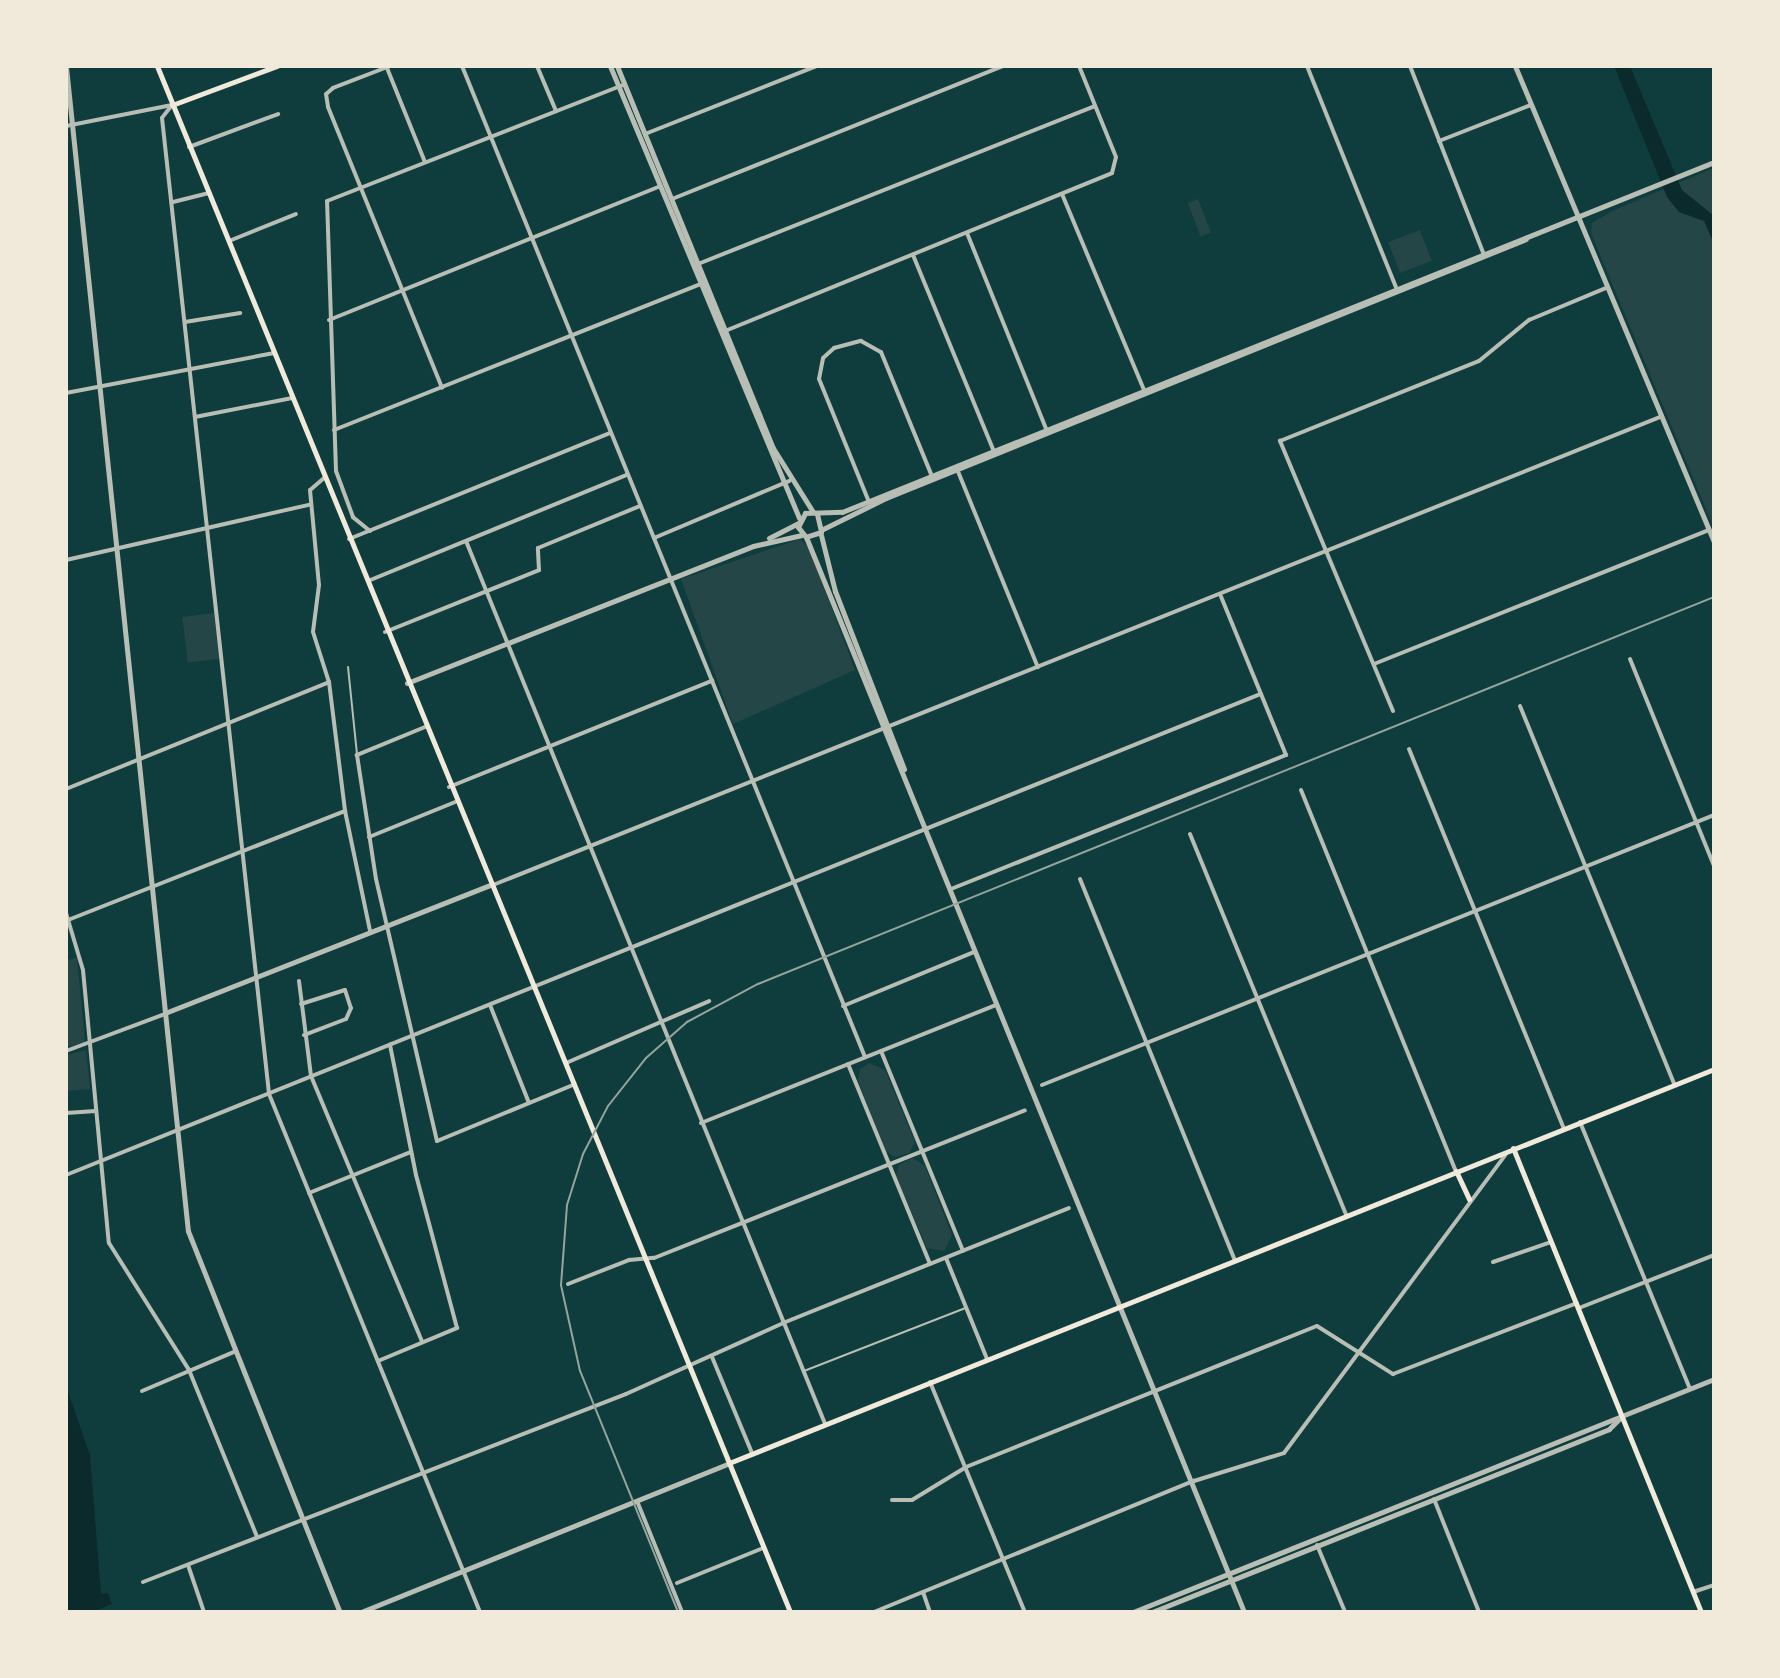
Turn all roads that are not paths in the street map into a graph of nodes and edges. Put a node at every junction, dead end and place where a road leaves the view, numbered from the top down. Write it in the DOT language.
graph roads {
  1 [pos="157,66"];
  2 [pos="265,66"];
  3 [pos="277,66"];
  4 [pos="462,66"];
  5 [pos="537,66"];
  6 [pos="817,66"];
  7 [pos="1003,66"];
  8 [pos="1079,66"];
  9 [pos="1307,66"];
  10 [pos="1410,66"];
  11 [pos="1515,66"];
  12 [pos="66,67"];
  13 [pos="388,67"];
  14 [pos="617,68"];
  15 [pos="240,78"];
  16 [pos="622,85"];
  17 [pos="172,105"];
  18 [pos="1531,105"];
  19 [pos="1095,106"];
  20 [pos="556,111"];
  21 [pos="278,114"];
  22 [pos="69,126"];
  23 [pos="642,135"];
  24 [pos="491,137"];
  25 [pos="1439,141"];
  26 [pos="189,147"];
  27 [pos="425,162"];
  28 [pos="1714,162"];
  29 [pos="662,186"];
  30 [pos="360,188"];
  31 [pos="208,193"];
  32 [pos="1062,194"];
  33 [pos="668,200"];
  34 [pos="173,202"];
  35 [pos="296,214"];
  36 [pos="1576,218"];
  37 [pos="967,233"];
  38 [pos="532,238"];
  39 [pos="229,241"];
  40 [pos="913,255"];
  41 [pos="1484,255"];
  42 [pos="695,265"];
  43 [pos="702,283"];
  44 [pos="1606,288"];
  45 [pos="402,290"];
  46 [pos="1397,290"];
  47 [pos="240,313"];
  48 [pos="329,320"];
  49 [pos="185,322"];
  50 [pos="722,332"];
  51 [pos="572,336"];
  52 [pos="274,353"];
  53 [pos="190,369"];
  54 [pos="99,387"];
  55 [pos="442,388"];
  56 [pos="1145,392"];
  57 [pos="66,393"];
  58 [pos="292,398"];
  59 [pos="195,417"];
  60 [pos="1660,417"];
  61 [pos="334,430"];
  62 [pos="1047,431"];
  63 [pos="610,432"];
  64 [pos="994,452"];
  65 [pos="956,467"];
  66 [pos="931,474"];
  67 [pos="627,475"];
  68 [pos="324,478"];
  69 [pos="786,483"];
  70 [pos="869,502"];
  71 [pos="310,504"];
  72 [pos="640,506"];
  73 [pos="816,513"];
  74 [pos="798,521"];
  75 [pos="207,528"];
  76 [pos="1709,530"];
  77 [pos="370,531"];
  78 [pos="822,531"];
  79 [pos="804,536"];
  80 [pos="654,538"];
  81 [pos="349,539"];
  82 [pos="466,541"];
  83 [pos="1714,542"];
  84 [pos="753,546"];
  85 [pos="116,549"];
  86 [pos="1326,551"];
  87 [pos="66,560"];
  88 [pos="670,579"];
  89 [pos="366,582"];
  90 [pos="486,591"];
  91 [pos="1220,594"];
  92 [pos="385,632"];
  93 [pos="507,643"];
  94 [pos="1630,659"];
  95 [pos="1374,664"];
  96 [pos="348,667"];
  97 [pos="1038,667"];
  98 [pos="712,681"];
  99 [pos="329,682"];
  100 [pos="407,683"];
  101 [pos="1261,694"];
  102 [pos="1520,706"];
  103 [pos="1393,711"];
  104 [pos="230,722"];
  105 [pos="425,727"];
  106 [pos="886,728"];
  107 [pos="549,746"];
  108 [pos="1409,749"];
  109 [pos="357,755"];
  110 [pos="138,760"];
  111 [pos="752,782"];
  112 [pos="449,787"];
  113 [pos="66,789"];
  114 [pos="1301,790"];
  115 [pos="455,802"];
  116 [pos="345,811"];
  117 [pos="1714,815"];
  118 [pos="1696,823"];
  119 [pos="926,828"];
  120 [pos="1190,834"];
  121 [pos="369,837"];
  122 [pos="590,847"];
  123 [pos="245,850"];
  124 [pos="1585,866"];
  125 [pos="1714,866"];
  126 [pos="1080,879"];
  127 [pos="793,883"];
  128 [pos="490,885"];
  129 [pos="151,886"];
  130 [pos="951,889"];
  131 [pos="1475,911"];
  132 [pos="66,913"];
  133 [pos="68,920"];
  134 [pos="387,925"];
  135 [pos="370,931"];
  136 [pos="631,949"];
  137 [pos="976,952"];
  138 [pos="1368,953"];
  139 [pos="256,976"];
  140 [pos="299,981"];
  141 [pos="532,988"];
  142 [pos="1257,998"];
  143 [pos="709,1001"];
  144 [pos="301,1004"];
  145 [pos="490,1005"];
  146 [pos="998,1005"];
  147 [pos="843,1006"];
  148 [pos="165,1013"];
  149 [pos="661,1023"];
  150 [pos="304,1035"];
  151 [pos="413,1036"];
  152 [pos="1146,1042"];
  153 [pos="89,1045"];
  154 [pos="390,1045"];
  155 [pos="66,1051"];
  156 [pos="881,1051"];
  157 [pos="865,1057"];
  158 [pos="564,1064"];
  159 [pos="848,1064"];
  160 [pos="1714,1069"];
  161 [pos="311,1076"];
  162 [pos="573,1085"];
  163 [pos="1042,1085"];
  164 [pos="1675,1085"];
  165 [pos="269,1094"];
  166 [pos="529,1103"];
  167 [pos="1025,1110"];
  168 [pos="96,1111"];
  169 [pos="66,1113"];
  170 [pos="1580,1122"];
  171 [pos="701,1123"];
  172 [pos="1564,1128"];
  173 [pos="178,1130"];
  174 [pos="1513,1148"];
  175 [pos="921,1150"];
  176 [pos="411,1152"];
  177 [pos="101,1161"];
  178 [pos="888,1164"];
  179 [pos="1456,1171"];
  180 [pos="66,1175"];
  181 [pos="351,1176"];
  182 [pos="309,1193"];
  183 [pos="1469,1199"];
  184 [pos="1069,1208"];
  185 [pos="1346,1215"];
  186 [pos="743,1223"];
  187 [pos="1551,1242"];
  188 [pos="963,1251"];
  189 [pos="1714,1255"];
  190 [pos="946,1258"];
  191 [pos="644,1259"];
  192 [pos="1235,1260"];
  193 [pos="1493,1262"];
  194 [pos="930,1264"];
  195 [pos="1646,1282"];
  196 [pos="568,1284"];
  197 [pos="1121,1305"];
  198 [pos="1578,1306"];
  199 [pos="966,1308"];
  200 [pos="783,1323"];
  201 [pos="422,1342"];
  202 [pos="1359,1351"];
  203 [pos="234,1352"];
  204 [pos="712,1357"];
  205 [pos="987,1359"];
  206 [pos="377,1361"];
  207 [pos="689,1368"];
  208 [pos="189,1370"];
  209 [pos="803,1372"];
  210 [pos="1714,1379"];
  211 [pos="930,1382"];
  212 [pos="1690,1389"];
  213 [pos="1156,1390"];
  214 [pos="142,1391"];
  215 [pos="1622,1416"];
  216 [pos="825,1424"];
  217 [pos="752,1453"];
  218 [pos="729,1463"];
  219 [pos="966,1467"];
  220 [pos="423,1474"];
  221 [pos="1194,1481"];
  222 [pos="1433,1496"];
  223 [pos="892,1500"];
  224 [pos="637,1501"];
  225 [pos="303,1521"];
  226 [pos="257,1537"];
  227 [pos="1317,1545"];
  228 [pos="763,1548"];
  229 [pos="1004,1560"];
  230 [pos="188,1565"];
  231 [pos="463,1571"];
  232 [pos="1229,1573"];
  233 [pos="1232,1580"];
  234 [pos="143,1582"];
  235 [pos="677,1583"];
  236 [pos="1714,1585"];
  237 [pos="923,1592"];
  238 [pos="1693,1592"];
  239 [pos="378,1605"];
  240 [pos="204,1612"];
  241 [pos="340,1612"];
  242 [pos="361,1612"];
  243 [pos="381,1612"];
  244 [pos="480,1612"];
  245 [pos="682,1612"];
  246 [pos="790,1612"];
  247 [pos="874,1612"];
  248 [pos="930,1612"];
  249 [pos="1025,1612"];
  250 [pos="1133,1612"];
  251 [pos="1152,1612"];
  252 [pos="1244,1612"];
  253 [pos="1345,1612"];
  254 [pos="1479,1612"];
  255 [pos="1701,1612"];
  1 -- 17 [label="main road"];
  2 -- 15 [label="main road"];
  3 -- 15 [label="main road"];
  4 -- 24 [label="street"];
  5 -- 20 [label="street"];
  6 -- 23 [label="street"];
  7 -- 33 [label="street"];
  8 -- 19 [label="street"];
  9 -- 46 [label="street"];
  10 -- 25 [label="street"];
  11 -- 18 [label="street"];
  12 -- 22 [label="street"];
  13 -- 27 [label="street"];
  13 -- 30 [label="street"];
  14 -- 16 [label="street"];
  15 -- 17 [label="main road"];
  16 -- 20 [label="street"];
  16 -- 23 [label="street"];
  17 -- 22 [label="street"];
  17 -- 26 [label="main road"];
  17 -- 34 [label="street"];
  18 -- 25 [label="street"];
  18 -- 36 [label="street"];
  19 -- 32 [label="street"];
  19 -- 42 [label="street"];
  20 -- 24 [label="street"];
  21 -- 26 [label="street"];
  22 -- 54 [label="street"];
  23 -- 29 [label="street"];
  24 -- 27 [label="street"];
  24 -- 38 [label="street"];
  25 -- 41 [label="street"];
  26 -- 31 [label="main road"];
  27 -- 30 [label="street"];
  28 -- 36 [label="street"];
  29 -- 33 [label="street"];
  29 -- 38 [label="street"];
  30 -- 45 [label="street"];
  30 -- 48 [label="street"];
  31 -- 34 [label="street"];
  31 -- 39 [label="main road"];
  32 -- 37 [label="street"];
  32 -- 56 [label="street"];
  33 -- 42 [label="street"];
  34 -- 49 [label="street"];
  35 -- 39 [label="street"];
  36 -- 41 [label="street"];
  36 -- 44 [label="street"];
  37 -- 40 [label="street"];
  37 -- 62 [label="street"];
  38 -- 45 [label="street"];
  38 -- 51 [label="street"];
  39 -- 52 [label="main road"];
  40 -- 50 [label="street"];
  40 -- 64 [label="street"];
  41 -- 46 [label="street"];
  42 -- 43 [label="street"];
  43 -- 50 [label="street"];
  43 -- 51 [label="street"];
  44 -- 60 [label="street"];
  44 -- 86 [label="street"];
  45 -- 48 [label="street"];
  45 -- 55 [label="street"];
  46 -- 56 [label="street"];
  47 -- 49 [label="street"];
  48 -- 61 [label="street"];
  49 -- 53 [label="street"];
  50 -- 69 [label="street"];
  51 -- 55 [label="street"];
  51 -- 63 [label="street"];
  52 -- 53 [label="street"];
  52 -- 58 [label="main road"];
  53 -- 54 [label="street"];
  53 -- 59 [label="street"];
  54 -- 57 [label="street"];
  54 -- 85 [label="street"];
  55 -- 61 [label="street"];
  56 -- 62 [label="street"];
  58 -- 59 [label="street"];
  58 -- 68 [label="main road"];
  59 -- 75 [label="street"];
  60 -- 76 [label="street"];
  60 -- 86 [label="street"];
  61 -- 77 [label="street"];
  62 -- 64 [label="street"];
  63 -- 67 [label="street"];
  63 -- 77 [label="street"];
  64 -- 65 [label="street"];
  65 -- 66 [label="street"];
  65 -- 70 [label="street"];
  65 -- 97 [label="street"];
  66 -- 70 [label="street"];
  66 -- 70 [label="street"];
  67 -- 72 [label="street"];
  67 -- 82 [label="street"];
  68 -- 71 [label="street"];
  68 -- 81 [label="main road"];
  69 -- 73 [label="street"];
  69 -- 74 [label="street"];
  69 -- 80 [label="street"];
  70 -- 73 [label="street"];
  70 -- 78 [label="street"];
  71 -- 75 [label="street"];
  71 -- 99 [label="street"];
  72 -- 80 [label="street"];
  72 -- 90 [label="street"];
  73 -- 74 [label="street"];
  73 -- 78 [label="street"];
  74 -- 79 [label="street"];
  74 -- 84 [label="street"];
  75 -- 85 [label="street"];
  75 -- 104 [label="street"];
  76 -- 83 [label="street"];
  76 -- 95 [label="street"];
  77 -- 81 [label="street"];
  78 -- 79 [label="street"];
  78 -- 106 [label="street"];
  79 -- 84 [label="street"];
  79 -- 106 [label="street"];
  80 -- 88 [label="street"];
  81 -- 89 [label="main road"];
  82 -- 89 [label="street"];
  82 -- 90 [label="street"];
  84 -- 88 [label="street"];
  85 -- 87 [label="street"];
  85 -- 110 [label="street"];
  86 -- 91 [label="street"];
  86 -- 95 [label="street"];
  88 -- 93 [label="street"];
  88 -- 98 [label="street"];
  89 -- 92 [label="main road"];
  90 -- 92 [label="street"];
  90 -- 93 [label="street"];
  91 -- 97 [label="street"];
  91 -- 101 [label="street"];
  92 -- 100 [label="main road"];
  93 -- 100 [label="street"];
  93 -- 107 [label="street"];
  94 -- 118 [label="street"];
  95 -- 103 [label="street"];
  96 -- 109 [label="lane"];
  97 -- 106 [label="street"];
  98 -- 107 [label="street"];
  98 -- 111 [label="street"];
  99 -- 104 [label="street"];
  99 -- 116 [label="street"];
  100 -- 105 [label="main road"];
  101 -- 119 [label="street"];
  101 -- 130 [label="street"];
  102 -- 124 [label="street"];
  104 -- 110 [label="street"];
  104 -- 123 [label="street"];
  105 -- 109 [label="street"];
  105 -- 112 [label="main road"];
  106 -- 111 [label="street"];
  106 -- 119 [label="street"];
  107 -- 112 [label="street"];
  107 -- 122 [label="street"];
  108 -- 131 [label="street"];
  109 -- 121 [label="street"];
  110 -- 113 [label="street"];
  110 -- 129 [label="street"];
  111 -- 122 [label="street"];
  111 -- 127 [label="street"];
  112 -- 115 [label="main road"];
  114 -- 138 [label="street"];
  115 -- 121 [label="street"];
  115 -- 128 [label="main road"];
  116 -- 123 [label="street"];
  116 -- 135 [label="street"];
  117 -- 118 [label="street"];
  118 -- 124 [label="street"];
  118 -- 125 [label="street"];
  119 -- 127 [label="street"];
  119 -- 130 [label="street"];
  120 -- 142 [label="street"];
  121 -- 134 [label="street"];
  122 -- 128 [label="street"];
  122 -- 136 [label="street"];
  123 -- 129 [label="street"];
  123 -- 139 [label="street"];
  124 -- 131 [label="street"];
  124 -- 164 [label="street"];
  126 -- 152 [label="street"];
  127 -- 136 [label="street"];
  127 -- 147 [label="street"];
  128 -- 134 [label="street"];
  128 -- 141 [label="main road"];
  129 -- 133 [label="street"];
  129 -- 148 [label="street"];
  130 -- 137 [label="street"];
  131 -- 138 [label="street"];
  131 -- 172 [label="street"];
  132 -- 133 [label="street"];
  133 -- 153 [label="street"];
  134 -- 135 [label="street"];
  134 -- 151 [label="street"];
  135 -- 139 [label="street"];
  136 -- 141 [label="street"];
  136 -- 149 [label="street"];
  137 -- 146 [label="street"];
  137 -- 147 [label="street"];
  138 -- 142 [label="street"];
  138 -- 179 [label="street"];
  139 -- 148 [label="street"];
  139 -- 165 [label="street"];
  140 -- 144 [label="street"];
  141 -- 145 [label="street"];
  141 -- 158 [label="main road"];
  142 -- 152 [label="street"];
  142 -- 185 [label="street"];
  143 -- 149 [label="street"];
  144 -- 150 [label="street"];
  144 -- 150 [label="street"];
  145 -- 151 [label="street"];
  145 -- 166 [label="street"];
  146 -- 156 [label="street"];
  146 -- 197 [label="street"];
  147 -- 157 [label="street"];
  148 -- 153 [label="street"];
  148 -- 173 [label="street"];
  149 -- 158 [label="street"];
  149 -- 171 [label="street"];
  150 -- 161 [label="street"];
  151 -- 154 [label="street"];
  151 -- 166 [label="street"];
  152 -- 163 [label="street"];
  152 -- 192 [label="street"];
  153 -- 155 [label="street"];
  153 -- 168 [label="street"];
  154 -- 161 [label="street"];
  154 -- 176 [label="street"];
  156 -- 157 [label="street"];
  156 -- 175 [label="street"];
  157 -- 159 [label="street"];
  158 -- 162 [label="main road"];
  159 -- 171 [label="street"];
  159 -- 178 [label="street"];
  160 -- 164 [label="main road"];
  161 -- 165 [label="street"];
  161 -- 181 [label="street"];
  162 -- 166 [label="street"];
  162 -- 191 [label="main road"];
  164 -- 170 [label="main road"];
  165 -- 173 [label="street"];
  165 -- 182 [label="street"];
  167 -- 175 [label="street"];
  168 -- 169 [label="street"];
  168 -- 177 [label="street"];
  170 -- 172 [label="main road"];
  170 -- 195 [label="street"];
  171 -- 186 [label="street"];
  172 -- 174 [label="main road"];
  173 -- 177 [label="street"];
  173 -- 203 [label="street"];
  174 -- 179 [label="main road"];
  174 -- 183 [label="street"];
  174 -- 187 [label="main road"];
  175 -- 178 [label="street"];
  175 -- 188 [label="street"];
  176 -- 181 [label="street"];
  176 -- 201 [label="street"];
  177 -- 180 [label="street"];
  177 -- 208 [label="street"];
  178 -- 186 [label="street"];
  178 -- 194 [label="street"];
  179 -- 183 [label="main road"];
  179 -- 185 [label="main road"];
  181 -- 182 [label="street"];
  181 -- 201 [label="street"];
  182 -- 206 [label="street"];
  183 -- 202 [label="street"];
  184 -- 188 [label="street"];
  185 -- 192 [label="main road"];
  186 -- 191 [label="street"];
  186 -- 200 [label="street"];
  187 -- 193 [label="street"];
  187 -- 198 [label="main road"];
  188 -- 190 [label="street"];
  189 -- 195 [label="street"];
  190 -- 194 [label="street"];
  190 -- 199 [label="street"];
  191 -- 196 [label="street"];
  191 -- 207 [label="main road"];
  192 -- 197 [label="main road"];
  194 -- 200 [label="street"];
  195 -- 198 [label="street"];
  195 -- 212 [label="street"];
  197 -- 205 [label="main road"];
  197 -- 213 [label="street"];
  198 -- 202 [label="street"];
  198 -- 215 [label="main road"];
  199 -- 205 [label="street"];
  199 -- 209 [label="lane"];
  200 -- 204 [label="street"];
  200 -- 209 [label="street"];
  201 -- 206 [label="street"];
  202 -- 213 [label="street"];
  202 -- 221 [label="street"];
  203 -- 208 [label="street"];
  203 -- 225 [label="street"];
  204 -- 207 [label="street"];
  204 -- 217 [label="street"];
  205 -- 211 [label="main road"];
  206 -- 220 [label="street"];
  207 -- 218 [label="main road"];
  207 -- 220 [label="street"];
  208 -- 214 [label="street"];
  208 -- 226 [label="street"];
  209 -- 216 [label="street"];
  210 -- 212 [label="street"];
  211 -- 216 [label="main road"];
  211 -- 219 [label="street"];
  212 -- 215 [label="street"];
  213 -- 219 [label="street"];
  213 -- 221 [label="street"];
  215 -- 222 [label="street"];
  215 -- 222 [label="street"];
  215 -- 238 [label="main road"];
  216 -- 217 [label="main road"];
  217 -- 218 [label="main road"];
  218 -- 224 [label="street"];
  218 -- 228 [label="main road"];
  219 -- 223 [label="street"];
  219 -- 229 [label="street"];
  220 -- 225 [label="street"];
  220 -- 231 [label="street"];
  221 -- 229 [label="street"];
  221 -- 232 [label="street"];
  222 -- 227 [label="street"];
  222 -- 232 [label="street"];
  222 -- 254 [label="street"];
  224 -- 231 [label="street"];
  224 -- 245 [label="street"];
  225 -- 226 [label="street"];
  225 -- 241 [label="street"];
  226 -- 230 [label="street"];
  227 -- 233 [label="street"];
  227 -- 253 [label="street"];
  228 -- 235 [label="street"];
  228 -- 246 [label="main road"];
  229 -- 237 [label="street"];
  229 -- 249 [label="street"];
  230 -- 234 [label="street"];
  230 -- 240 [label="street"];
  231 -- 239 [label="street"];
  231 -- 244 [label="street"];
  232 -- 233 [label="street"];
  232 -- 250 [label="street"];
  233 -- 251 [label="street"];
  233 -- 252 [label="street"];
  236 -- 238 [label="street"];
  237 -- 247 [label="street"];
  237 -- 248 [label="street"];
  238 -- 255 [label="main road"];
  239 -- 242 [label="street"];
  239 -- 243 [label="street"];
}
